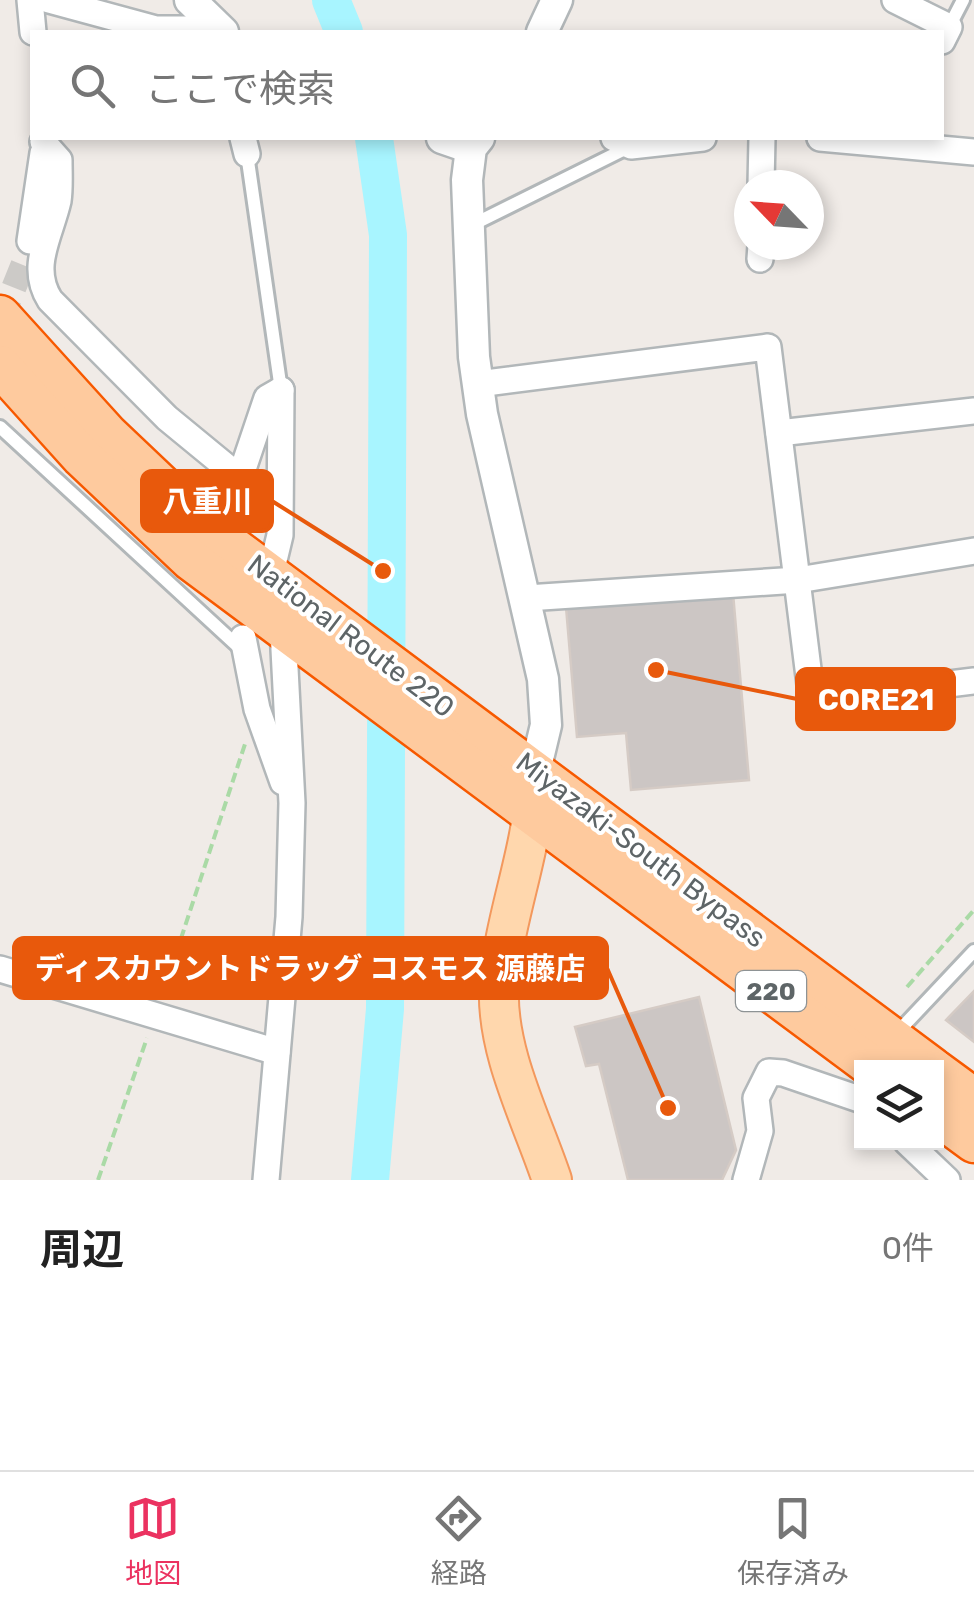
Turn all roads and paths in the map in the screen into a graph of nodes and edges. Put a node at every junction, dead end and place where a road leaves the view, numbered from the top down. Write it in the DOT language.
graph roads {
  1 [pos="30,0"];
  2 [pos="48,0"];
  3 [pos="557,0"];
  4 [pos="894,0"];
  5 [pos="963,0"];
  6 [pos="33,30"];
  7 [pos="166,30"];
  8 [pos="543,30"];
  9 [pos="939,30"];
  10 [pos="945,34"];
  11 [pos="43,140"];
  12 [pos="662,140"];
  13 [pos="762,140"];
  14 [pos="892,140"];
  15 [pos="461,142"];
  16 [pos="622,142"];
  17 [pos="245,146"];
  18 [pos="974,152"];
  19 [pos="761,170"];
  20 [pos="468,226"];
  21 [pos="22,265"];
  22 [pos="0,316"];
  23 [pos="0,366"];
  24 [pos="478,384"];
  25 [pos="281,390"];
  26 [pos="974,411"];
  27 [pos="0,427"];
  28 [pos="779,433"];
  29 [pos="974,551"];
  30 [pos="798,580"];
  31 [pos="526,598"];
  32 [pos="287,611"];
  33 [pos="244,645"];
  34 [pos="974,681"];
  35 [pos="256,709"];
  36 [pos="493,741"];
  37 [pos="536,772"];
  38 [pos="487,784"];
  39 [pos="292,803"];
  40 [pos="533,818"];
  41 [pos="974,910"];
  42 [pos="974,950"];
  43 [pos="0,969"];
  44 [pos="907,987"];
  45 [pos="155,1016"];
  46 [pos="276,1052"];
  47 [pos="855,1060"];
  48 [pos="882,1060"];
  49 [pos="854,1062"];
  50 [pos="854,1074"];
  51 [pos="944,1076"];
  52 [pos="974,1099"];
  53 [pos="944,1120"];
  54 [pos="974,1142"];
  55 [pos="915,1150"];
  56 [pos="98,1180"];
  57 [pos="266,1180"];
  58 [pos="552,1180"];
  59 [pos="746,1180"];
  60 [pos="947,1180"];
  1 -- 6 [label="street"];
  2 -- 7 [label="street"];
  3 -- 8 [label="street"];
  4 -- 9 [label="street"];
  5 -- 10 [label="lane"];
  11 -- 21 [label="street"];
  11 -- 25 [label="street"];
  12 -- 16 [label="street"];
  13 -- 19 [label="street"];
  14 -- 18 [label="street"];
  15 -- 20 [label="street"];
  16 -- 20 [label="lane"];
  17 -- 25 [label="lane"];
  20 -- 24 [label="street"];
  22 -- 32 [label="highway, National Route 220 / 220"];
  23 -- 32 [label="highway, National Route 220 / 220"];
  24 -- 28 [label="street"];
  24 -- 31 [label="street"];
  25 -- 32 [label="street"];
  26 -- 28 [label="street"];
  27 -- 33 [label="lane"];
  28 -- 30 [label="street"];
  29 -- 30 [label="street"];
  30 -- 31 [label="street"];
  30 -- 34 [label="street"];
  31 -- 37 [label="street"];
  32 -- 36 [label="highway, National Route 220 / 220"];
  32 -- 38 [label="highway, National Route 220 / 220"];
  32 -- 39 [label="street"];
  33 -- 35 [label="street"];
  35 -- 39 [label="street"];
  35 -- 45 [label="path"];
  36 -- 37 [label="highway, Miyazaki-South Bypass / 220"];
  37 -- 40 [label="main road"];
  37 -- 47 [label="highway, Miyazaki-South Bypass / 220"];
  38 -- 40 [label="highway, Miyazaki-South Bypass / 220"];
  39 -- 46 [label="street"];
  40 -- 49 [label="highway, Miyazaki-South Bypass / 220"];
  40 -- 58 [label="main road"];
  41 -- 44 [label="path"];
  42 -- 48 [label="lane"];
  43 -- 45 [label="street"];
  45 -- 46 [label="street"];
  45 -- 56 [label="path"];
  46 -- 57 [label="street"];
  50 -- 59 [label="street"];
  51 -- 52 [label="highway, Miyazaki-South Bypass / 220"];
  53 -- 54 [label="highway"];
  55 -- 60 [label="street"];
}
